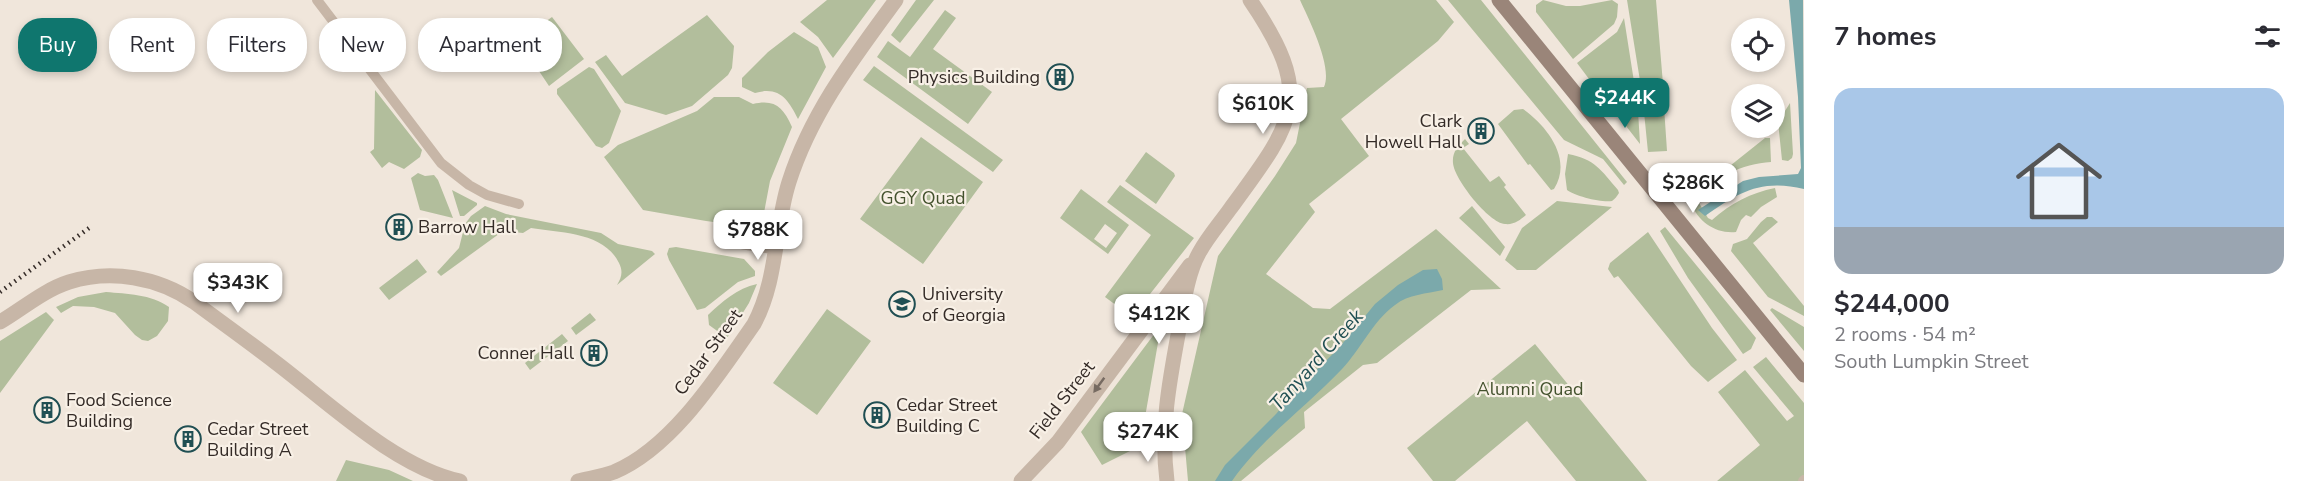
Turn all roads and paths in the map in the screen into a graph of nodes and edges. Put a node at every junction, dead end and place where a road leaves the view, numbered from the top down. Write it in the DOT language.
graph roads {
  1 [pos="317,0"];
  2 [pos="896,0"];
  3 [pos="1250,0"];
  4 [pos="1499,0"];
  5 [pos="519,204"];
  6 [pos="744,242"];
  7 [pos="776,247"];
  8 [pos="1197,255"];
  9 [pos="0,322"];
  10 [pos="1804,375"];
  11 [pos="460,481"];
  12 [pos="578,481"];
  13 [pos="1021,481"];
  14 [pos="1167,481"];
  1 -- 5 [label="street"];
  2 -- 7 [label="street, Cedar Street"];
  3 -- 8 [label="street, Field Street"];
  4 -- 10 [label="main road"];
  6 -- 7 [label="street"];
  7 -- 12 [label="street, Cedar Street"];
  8 -- 13 [label="street, Field Street, one-way"];
  8 -- 14 [label="street"];
  9 -- 11 [label="street"];
}
